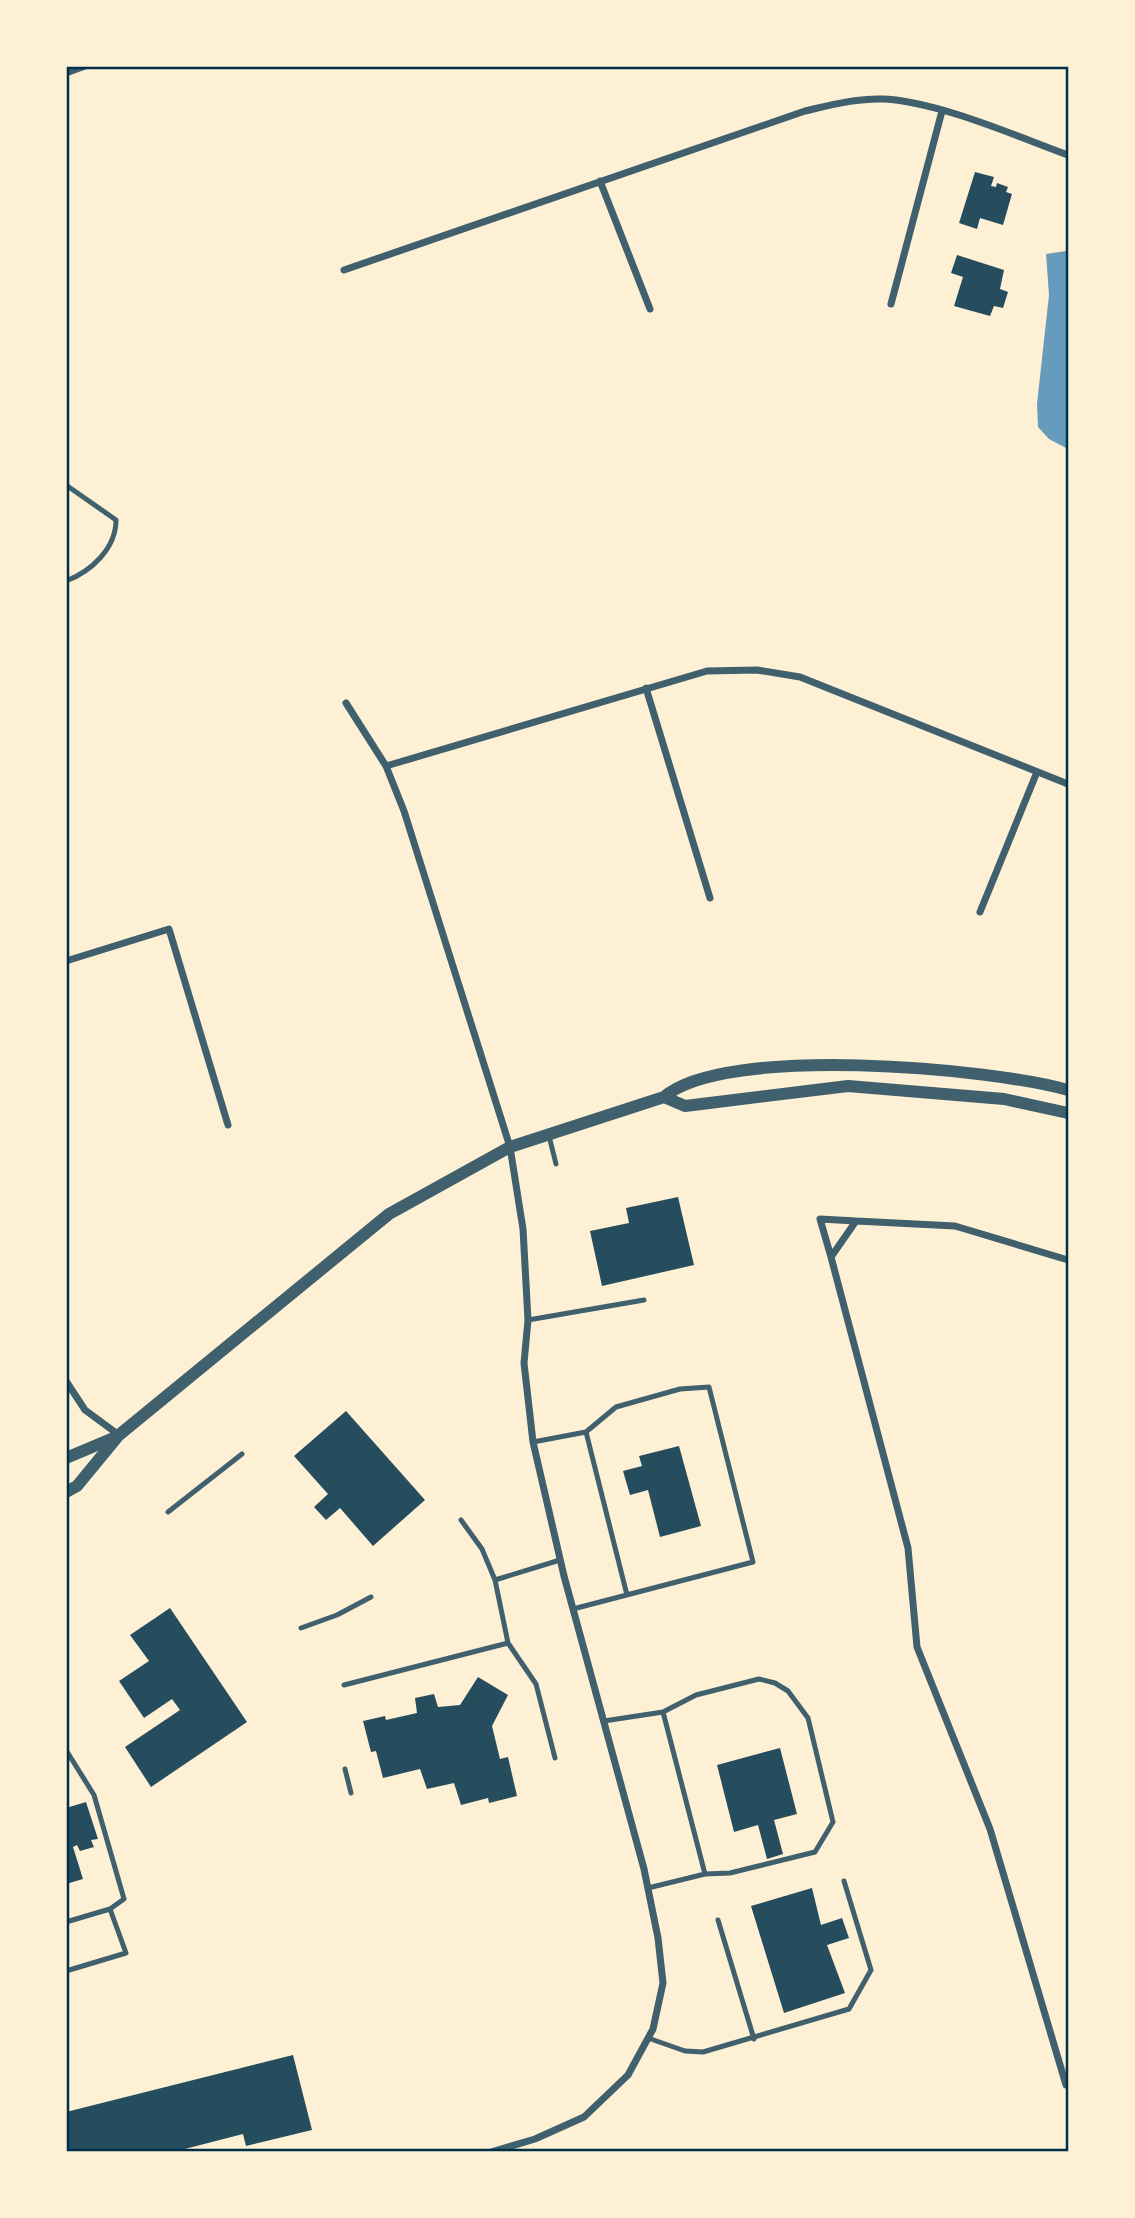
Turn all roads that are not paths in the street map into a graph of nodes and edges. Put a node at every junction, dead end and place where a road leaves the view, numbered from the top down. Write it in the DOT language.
graph roads {
  1 [pos="85,66"];
  2 [pos="66,73"];
  3 [pos="942,111"];
  4 [pos="1069,155"];
  5 [pos="600,181"];
  6 [pos="344,270"];
  7 [pos="891,304"];
  8 [pos="650,309"];
  9 [pos="66,485"];
  10 [pos="66,581"];
  11 [pos="646,688"];
  12 [pos="346,703"];
  13 [pos="386,766"];
  14 [pos="1037,772"];
  15 [pos="1069,784"];
  16 [pos="710,898"];
  17 [pos="980,912"];
  18 [pos="66,961"];
  19 [pos="1069,1090"];
  20 [pos="664,1097"];
  21 [pos="1069,1113"];
  22 [pos="228,1125"];
  23 [pos="548,1135"];
  24 [pos="510,1147"];
  25 [pos="556,1164"];
  26 [pos="856,1221"];
  27 [pos="831,1257"];
  28 [pos="1069,1260"];
  29 [pos="644,1300"];
  30 [pos="528,1320"];
  31 [pos="66,1381"];
  32 [pos="586,1432"];
  33 [pos="119,1435"];
  34 [pos="533,1442"];
  35 [pos="242,1454"];
  36 [pos="66,1458"];
  37 [pos="66,1492"];
  38 [pos="168,1512"];
  39 [pos="461,1520"];
  40 [pos="560,1560"];
  41 [pos="495,1580"];
  42 [pos="627,1595"];
  43 [pos="371,1597"];
  44 [pos="573,1609"];
  45 [pos="301,1628"];
  46 [pos="509,1643"];
  47 [pos="344,1685"];
  48 [pos="663,1712"];
  49 [pos="604,1721"];
  50 [pos="66,1750"];
  51 [pos="555,1758"];
  52 [pos="345,1769"];
  53 [pos="351,1793"];
  54 [pos="705,1874"];
  55 [pos="844,1881"];
  56 [pos="648,1888"];
  57 [pos="110,1909"];
  58 [pos="718,1920"];
  59 [pos="66,1922"];
  60 [pos="66,1971"];
  61 [pos="648,2038"];
  62 [pos="754,2039"];
  63 [pos="1069,2085"];
  64 [pos="491,2151"];
  1 -- 2 [label="street"];
  3 -- 4 [label="street"];
  3 -- 5 [label="street"];
  3 -- 7 [label="street"];
  5 -- 6 [label="street"];
  5 -- 8 [label="street"];
  9 -- 10 [label="lane"];
  11 -- 13 [label="street"];
  11 -- 14 [label="street"];
  11 -- 16 [label="street"];
  12 -- 13 [label="street"];
  13 -- 24 [label="street"];
  14 -- 15 [label="street"];
  14 -- 17 [label="street"];
  18 -- 22 [label="street"];
  19 -- 20 [label="street"];
  20 -- 21 [label="street"];
  20 -- 23 [label="street"];
  23 -- 24 [label="street"];
  23 -- 25 [label="lane"];
  24 -- 30 [label="street"];
  24 -- 33 [label="street"];
  26 -- 27 [label="street"];
  26 -- 27 [label="street"];
  26 -- 28 [label="street"];
  27 -- 63 [label="street"];
  29 -- 30 [label="lane"];
  30 -- 34 [label="street"];
  31 -- 33 [label="street"];
  32 -- 34 [label="lane"];
  32 -- 42 [label="lane"];
  32 -- 42 [label="lane"];
  33 -- 36 [label="street"];
  33 -- 37 [label="street"];
  34 -- 40 [label="street"];
  35 -- 38 [label="lane"];
  39 -- 41 [label="lane"];
  40 -- 41 [label="lane"];
  40 -- 44 [label="street"];
  41 -- 46 [label="lane"];
  42 -- 44 [label="lane"];
  43 -- 45 [label="lane"];
  44 -- 49 [label="street"];
  46 -- 47 [label="lane"];
  46 -- 51 [label="lane"];
  48 -- 49 [label="lane"];
  48 -- 54 [label="lane"];
  48 -- 54 [label="lane"];
  49 -- 56 [label="street"];
  50 -- 57 [label="lane"];
  52 -- 53 [label="lane"];
  54 -- 56 [label="lane"];
  55 -- 62 [label="lane"];
  56 -- 61 [label="street"];
  57 -- 59 [label="lane"];
  57 -- 60 [label="lane"];
  58 -- 62 [label="lane"];
  61 -- 62 [label="lane"];
  61 -- 64 [label="street"];
}
